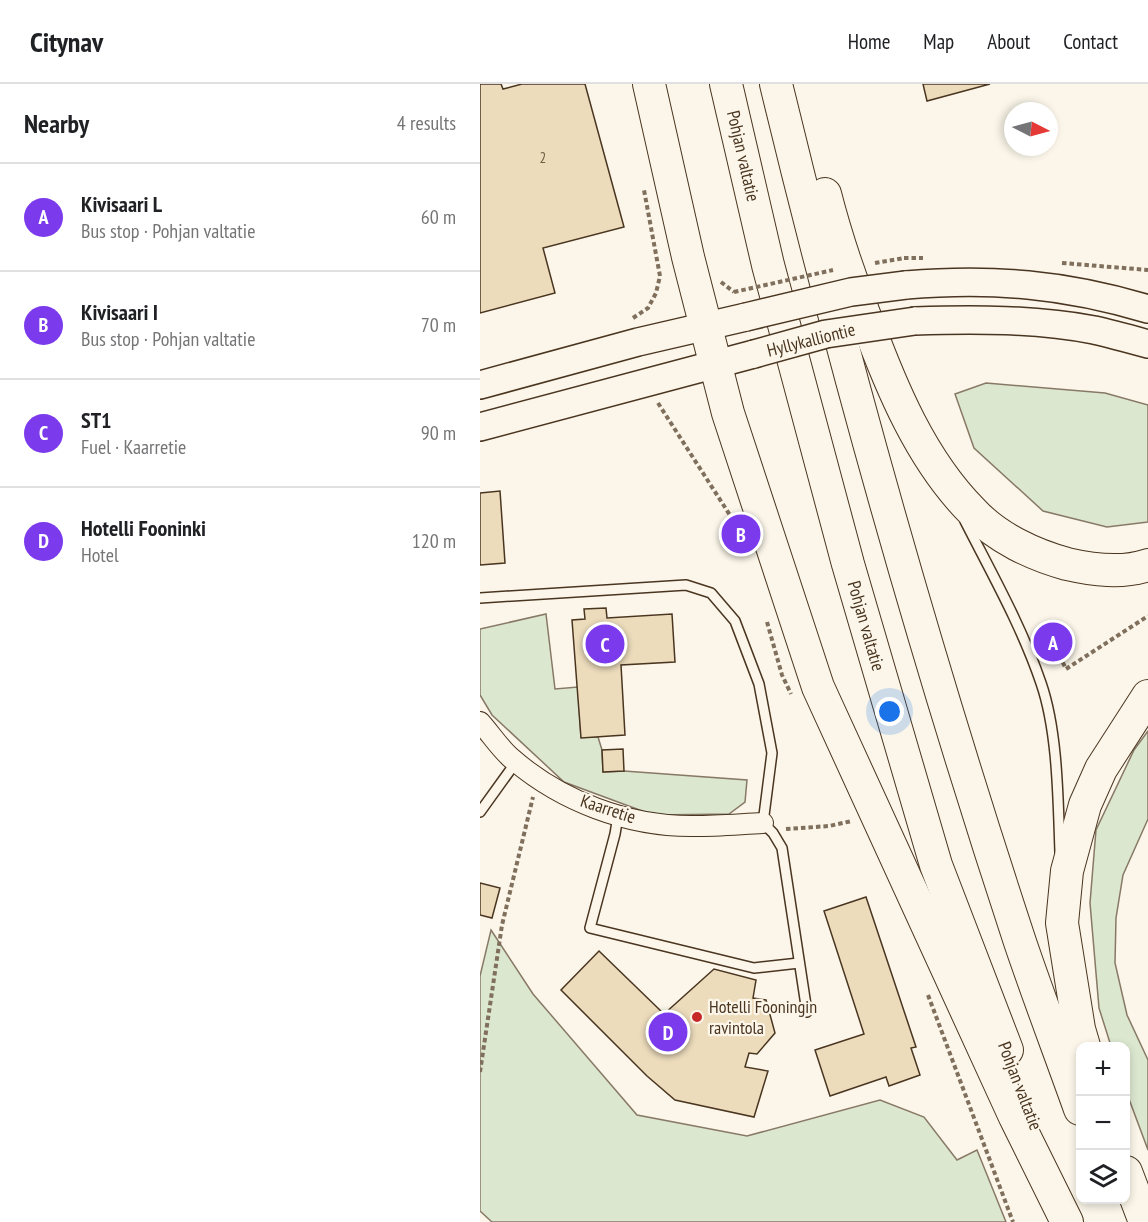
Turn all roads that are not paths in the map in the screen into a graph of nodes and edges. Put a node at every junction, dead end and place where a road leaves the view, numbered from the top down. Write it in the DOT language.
graph roads {
  1 [pos="649,84"];
  2 [pos="726,84"];
  3 [pos="776,84"];
  4 [pos="797,84"];
  5 [pos="1148,309"];
  6 [pos="706,326"];
  7 [pos="1148,344"];
  8 [pos="716,365"];
  9 [pos="480,385"];
  10 [pos="480,427"];
  11 [pos="940,474"];
  12 [pos="1148,565"];
  13 [pos="480,598"];
  14 [pos="1148,696"];
  15 [pos="480,722"];
  16 [pos="516,762"];
  17 [pos="480,813"];
  18 [pos="618,816"];
  19 [pos="763,823"];
  20 [pos="1062,923"];
  21 [pos="800,963"];
  22 [pos="807,1012"];
  23 [pos="1083,1042"];
  24 [pos="1076,1098"];
  25 [pos="1130,1184"];
  26 [pos="1117,1204"];
  27 [pos="1067,1222"];
  28 [pos="1073,1222"];
  29 [pos="1124,1222"];
  30 [pos="1145,1222"];
  1 -- 6 [label="highway"];
  2 -- 28 [label="highway, Pohjan valtatie"];
  3 -- 24 [label="highway"];
  4 -- 11 [label="highway"];
  5 -- 6 [label="main road, Hyllykalliontie, bridge"];
  6 -- 8 [label="highway"];
  6 -- 9 [label="main road, Hyllykalliontie"];
  7 -- 8 [label="main road, Hyllykalliontie, bridge"];
  8 -- 10 [label="main road, Hyllykalliontie"];
  8 -- 27 [label="highway"];
  11 -- 12 [label="highway"];
  11 -- 20 [label="lane"];
  13 -- 19 [label="lane"];
  14 -- 20 [label="highway"];
  15 -- 16 [label="street, Kaarretie"];
  16 -- 17 [label="lane"];
  16 -- 18 [label="street, Kaarretie"];
  18 -- 19 [label="street, Kaarretie"];
  18 -- 21 [label="lane"];
  19 -- 21 [label="lane"];
  20 -- 23 [label="highway"];
  21 -- 22 [label="lane"];
  25 -- 30 [label="highway"];
  26 -- 29 [label="highway"];
}
